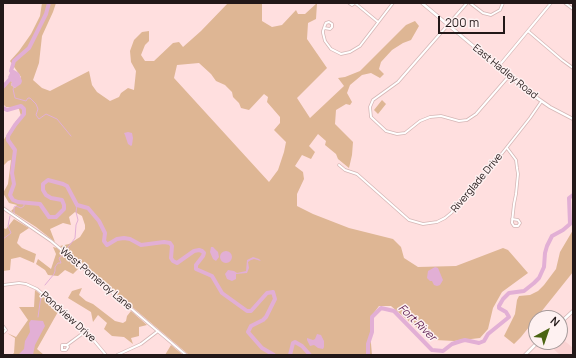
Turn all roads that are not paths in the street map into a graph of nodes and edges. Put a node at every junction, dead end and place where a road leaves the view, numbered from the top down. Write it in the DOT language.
graph roads {
  1 [pos="349,3"];
  2 [pos="355,3"];
  3 [pos="393,3"];
  4 [pos="422,3"];
  5 [pos="468,3"];
  6 [pos="503,3"];
  7 [pos="551,3"];
  8 [pos="565,3"];
  9 [pos="573,10"];
  10 [pos="378,22"];
  11 [pos="448,25"];
  12 [pos="324,28"];
  13 [pos="528,31"];
  14 [pos="498,68"];
  15 [pos="573,68"];
  16 [pos="509,76"];
  17 [pos="541,102"];
  18 [pos="573,119"];
  19 [pos="507,148"];
  20 [pos="339,165"];
  21 [pos="3,208"];
  22 [pos="512,219"];
  23 [pos="3,285"];
  24 [pos="3,326"];
  25 [pos="86,331"];
  26 [pos="158,331"];
  27 [pos="3,333"];
  28 [pos="67,345"];
  29 [pos="106,355"];
  30 [pos="117,355"];
  31 [pos="186,355"];
  1 -- 2 [label="street"];
  2 -- 10 [label="street"];
  3 -- 10 [label="street"];
  4 -- 11 [label="street, East Hadley Road"];
  5 -- 6 [label="street"];
  5 -- 11 [label="street"];
  7 -- 13 [label="street"];
  8 -- 9 [label="street"];
  10 -- 12 [label="street"];
  11 -- 14 [label="street, East Hadley Road"];
  11 -- 16 [label="street"];
  12 -- 12 [label="street"];
  13 -- 14 [label="street"];
  13 -- 15 [label="street"];
  14 -- 16 [label="street, East Hadley Road"];
  16 -- 17 [label="street, East Hadley Road"];
  17 -- 18 [label="street, East Hadley Road"];
  17 -- 19 [label="street, Riverglade Drive"];
  19 -- 20 [label="street, Riverglade Drive"];
  19 -- 22 [label="street"];
  21 -- 26 [label="street, West Pomeroy Lane"];
  22 -- 22 [label="street"];
  23 -- 25 [label="street, Pondview Drive"];
  24 -- 27 [label="street"];
  25 -- 28 [label="street"];
  25 -- 29 [label="street, Pondview Drive"];
  26 -- 30 [label="street"];
  26 -- 31 [label="street, West Pomeroy Lane"];
}
